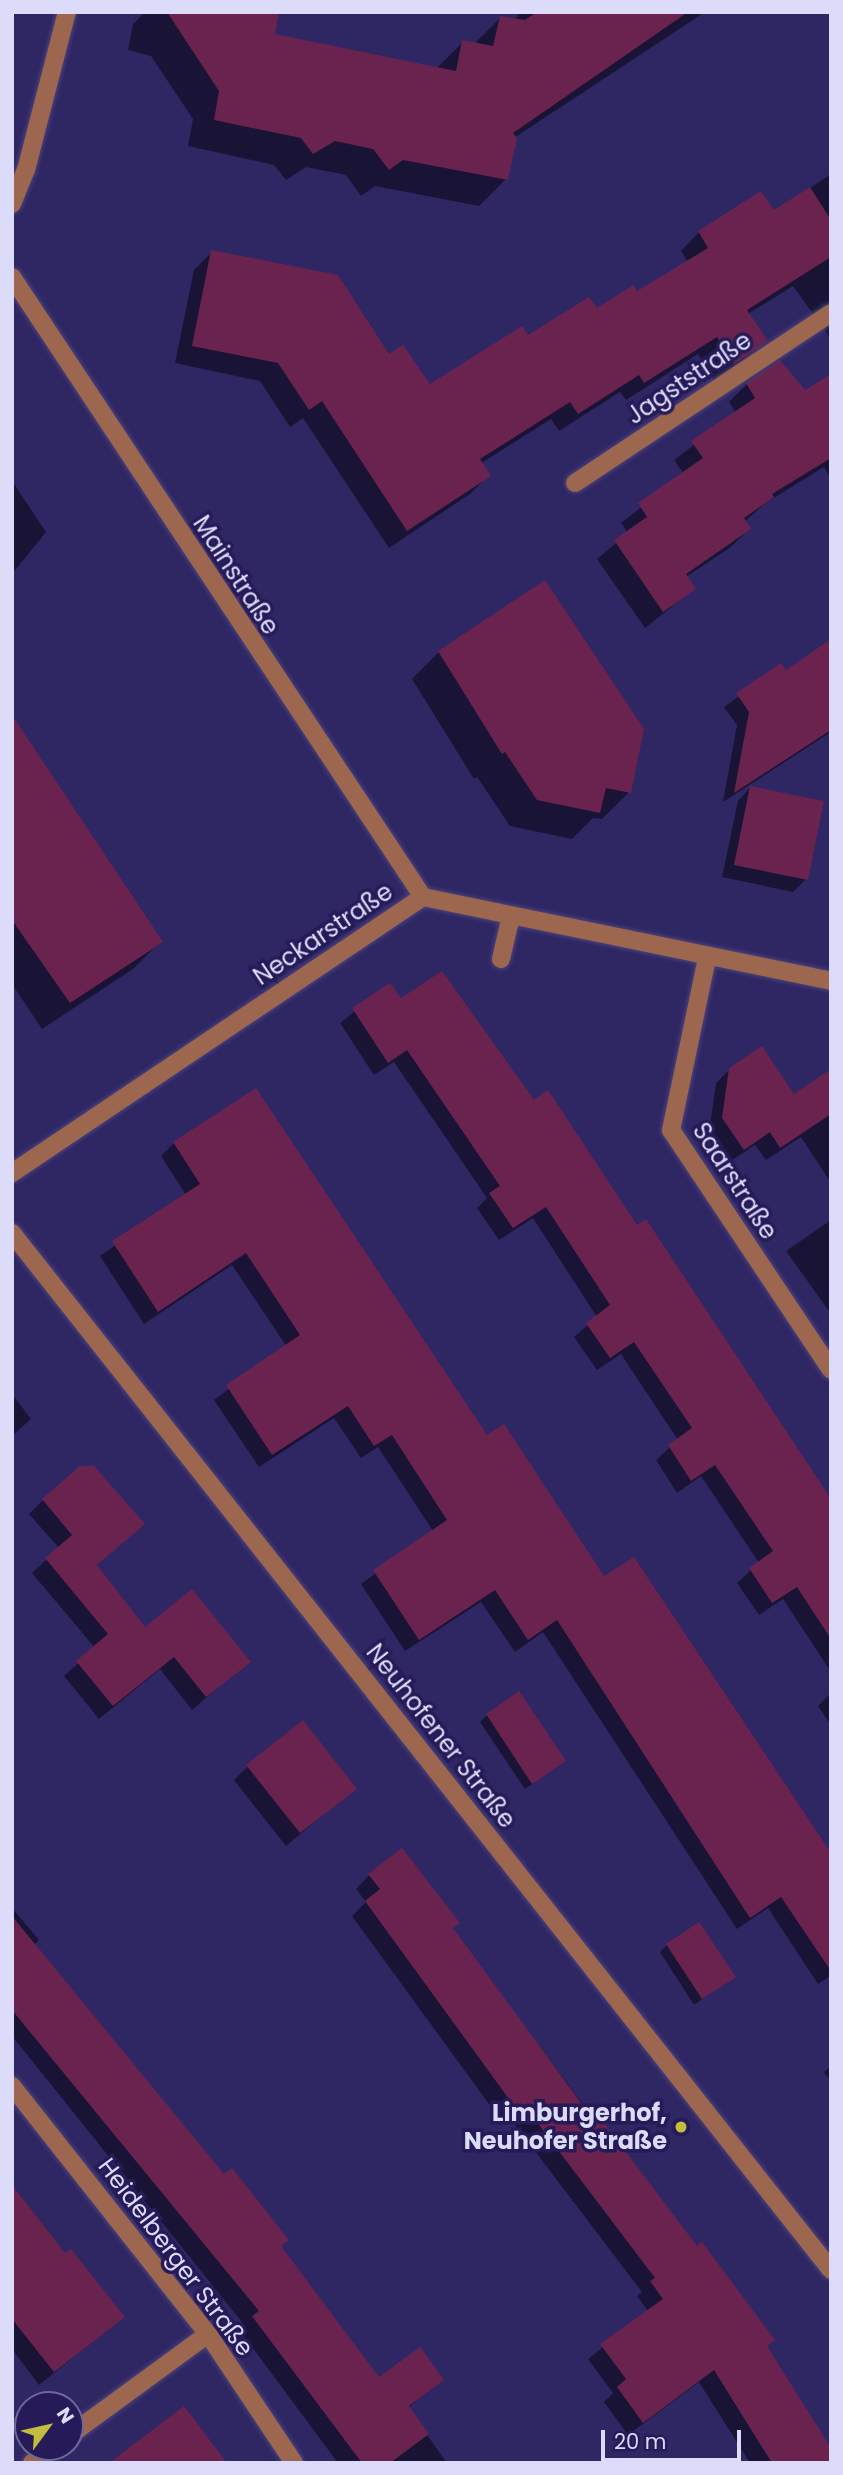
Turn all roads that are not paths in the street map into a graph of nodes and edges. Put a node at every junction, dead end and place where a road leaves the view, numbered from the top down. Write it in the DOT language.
graph roads {
  1 [pos="67,12"];
  2 [pos="12,204"];
  3 [pos="12,277"];
  4 [pos="831,313"];
  5 [pos="575,483"];
  6 [pos="423,897"];
  7 [pos="511,916"];
  8 [pos="707,958"];
  9 [pos="501,959"];
  10 [pos="831,962"];
  11 [pos="829,981"];
  12 [pos="12,1173"];
  13 [pos="12,1233"];
  14 [pos="831,1370"];
  15 [pos="12,2086"];
  16 [pos="831,2270"];
  17 [pos="208,2334"];
  18 [pos="84,2425"];
  19 [pos="294,2463"];
  1 -- 2 [label="street"];
  3 -- 6 [label="street, Mainstraße"];
  4 -- 5 [label="street, Jagststraße"];
  6 -- 7 [label="street, Neckarstraße"];
  6 -- 12 [label="street, Neckarstraße"];
  7 -- 8 [label="street, Neckarstraße"];
  7 -- 9 [label="street"];
  8 -- 11 [label="street, Neckarstraße"];
  8 -- 14 [label="street, Saarstraße"];
  10 -- 11 [label="street, Neckarstraße"];
  13 -- 16 [label="street, Neuhofener Straße"];
  15 -- 17 [label="street, Heidelberger Straße"];
  17 -- 18 [label="street"];
  17 -- 19 [label="street, Heidelberger Straße"];
}
